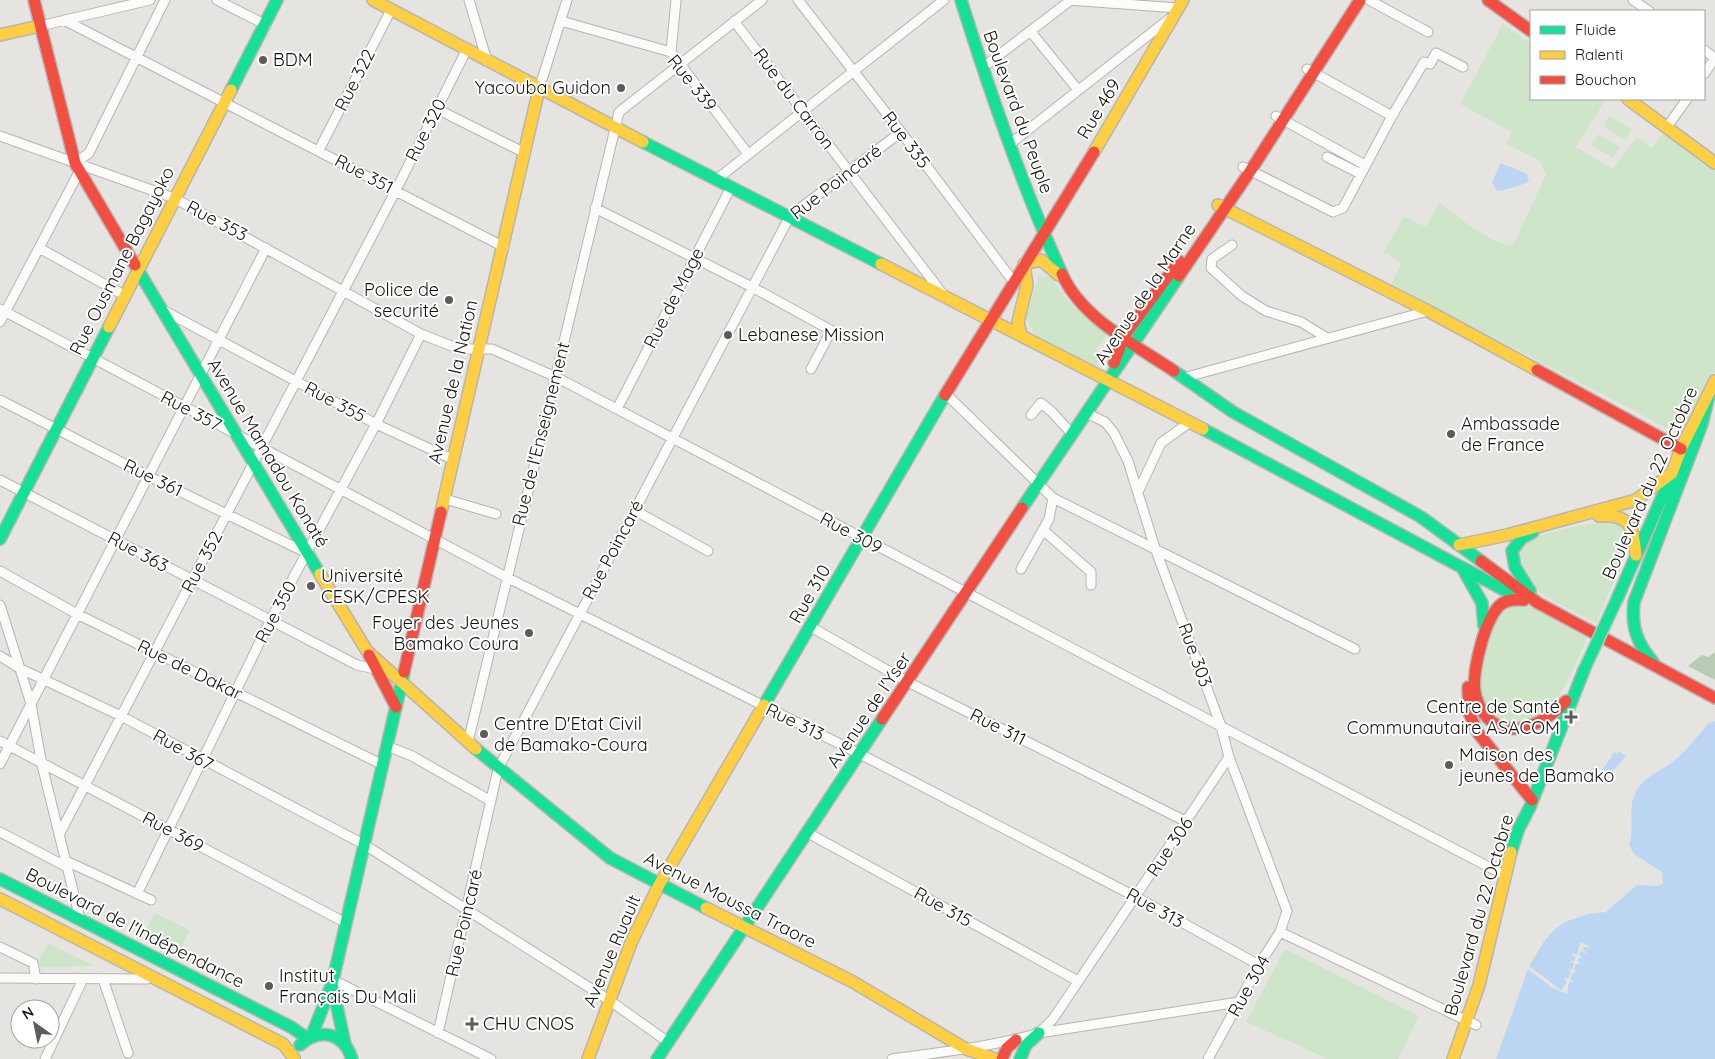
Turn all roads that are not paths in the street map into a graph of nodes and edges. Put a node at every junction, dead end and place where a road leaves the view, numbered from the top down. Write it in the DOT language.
graph roads {
  1 [pos="34,0"];
  2 [pos="150,0"];
  3 [pos="166,0"];
  4 [pos="217,0"];
  5 [pos="373,0"];
  6 [pos="469,0"];
  7 [pos="567,0"];
  8 [pos="676,0"];
  9 [pos="762,0"];
  10 [pos="798,0"];
  11 [pos="944,0"];
  12 [pos="962,0"];
  13 [pos="1069,0"];
  14 [pos="1351,0"];
  15 [pos="1360,0"];
  16 [pos="1369,0"];
  17 [pos="1488,0"];
  18 [pos="1633,0"];
  19 [pos="1098,1"];
  20 [pos="275,2"];
  21 [pos="1179,7"];
  22 [pos="391,10"];
  23 [pos="1648,10"];
  24 [pos="64,20"];
  25 [pos="561,20"];
  26 [pos="734,21"];
  27 [pos="266,24"];
  28 [pos="40,26"];
  29 [pos="1530,30"];
  30 [pos="1031,32"];
  31 [pos="1428,32"];
  32 [pos="0,35"];
  33 [pos="466,51"];
  34 [pos="671,52"];
  35 [pos="135,58"];
  36 [pos="1715,58"];
  37 [pos="487,61"];
  38 [pos="679,64"];
  39 [pos="1463,67"];
  40 [pos="982,68"];
  41 [pos="1310,71"];
  42 [pos="854,72"];
  43 [pos="1705,73"];
  44 [pos="539,89"];
  45 [pos="1078,90"];
  46 [pos="1629,100"];
  47 [pos="1686,100"];
  48 [pos="224,103"];
  49 [pos="437,109"];
  50 [pos="803,111"];
  51 [pos="1392,116"];
  52 [pos="1280,118"];
  53 [pos="615,126"];
  54 [pos="1667,127"];
  55 [pos="901,132"];
  56 [pos="0,136"];
  57 [pos="1010,144"];
  58 [pos="319,150"];
  59 [pos="525,153"];
  60 [pos="748,154"];
  61 [pos="1327,157"];
  62 [pos="1715,163"];
  63 [pos="1366,164"];
  64 [pos="77,168"];
  65 [pos="1247,169"];
  66 [pos="849,171"];
  67 [pos="1361,174"];
  68 [pos="717,179"];
  69 [pos="731,187"];
  70 [pos="396,190"];
  71 [pos="174,198"];
  72 [pos="1221,207"];
  73 [pos="595,208"];
  74 [pos="790,216"];
  75 [pos="1044,235"];
  76 [pos="1232,245"];
  77 [pos="504,247"];
  78 [pos="39,248"];
  79 [pos="266,248"];
  80 [pos="695,258"];
  81 [pos="1024,264"];
  82 [pos="137,270"];
  83 [pos="1013,281"];
  84 [pos="1066,283"];
  85 [pos="752,287"];
  86 [pos="344,290"];
  87 [pos="124,295"];
  88 [pos="945,297"];
  89 [pos="161,309"];
  90 [pos="3,310"];
  91 [pos="1428,312"];
  92 [pos="990,320"];
  93 [pos="0,322"];
  94 [pos="832,331"];
  95 [pos="421,334"];
  96 [pos="1021,334"];
  97 [pos="1124,336"];
  98 [pos="845,338"];
  99 [pos="1328,338"];
  100 [pos="219,340"];
  101 [pos="1134,343"];
  102 [pos="478,349"];
  103 [pos="92,358"];
  104 [pos="811,369"];
  105 [pos="200,375"];
  106 [pos="556,377"];
  107 [pos="1183,378"];
  108 [pos="1108,379"];
  109 [pos="296,381"];
  110 [pos="1712,386"];
  111 [pos="946,394"];
  112 [pos="0,400"];
  113 [pos="184,407"];
  114 [pos="616,409"];
  115 [pos="1086,413"];
  116 [pos="1031,415"];
  117 [pos="1190,422"];
  118 [pos="376,424"];
  119 [pos="56,429"];
  120 [pos="1072,434"];
  121 [pos="236,435"];
  122 [pos="672,438"];
  123 [pos="261,448"];
  124 [pos="1681,449"];
  125 [pos="454,460"];
  126 [pos="252,465"];
  127 [pos="1672,473"];
  128 [pos="148,476"];
  129 [pos="0,480"];
  130 [pos="1039,486"];
  131 [pos="341,489"];
  132 [pos="24,492"];
  133 [pos="1138,492"];
  134 [pos="1053,498"];
  135 [pos="445,499"];
  136 [pos="1407,508"];
  137 [pos="634,510"];
  138 [pos="227,514"];
  139 [pos="496,514"];
  140 [pos="1043,530"];
  141 [pos="1395,530"];
  142 [pos="436,538"];
  143 [pos="0,539"];
  144 [pos="863,539"];
  145 [pos="116,540"];
  146 [pos="1459,545"];
  147 [pos="1155,548"];
  148 [pos="708,551"];
  149 [pos="307,553"];
  150 [pos="1636,555"];
  151 [pos="1021,569"];
  152 [pos="1462,569"];
  153 [pos="0,571"];
  154 [pos="506,577"];
  155 [pos="192,581"];
  156 [pos="1091,585"];
  157 [pos="968,593"];
  158 [pos="1523,600"];
  159 [pos="1538,603"];
  160 [pos="0,605"];
  161 [pos="77,614"];
  162 [pos="580,614"];
  163 [pos="270,621"];
  164 [pos="811,627"];
  165 [pos="1356,649"];
  166 [pos="367,651"];
  167 [pos="155,652"];
  168 [pos="0,656"];
  169 [pos="19,668"];
  170 [pos="375,669"];
  171 [pos="388,670"];
  172 [pos="1584,670"];
  173 [pos="1668,673"];
  174 [pos="44,679"];
  175 [pos="908,682"];
  176 [pos="402,684"];
  177 [pos="235,692"];
  178 [pos="1715,698"];
  179 [pos="31,704"];
  180 [pos="396,707"];
  181 [pos="764,708"];
  182 [pos="122,716"];
  183 [pos="1221,726"];
  184 [pos="0,741"];
  185 [pos="468,742"];
  186 [pos="9,746"];
  187 [pos="387,746"];
  188 [pos="860,754"];
  189 [pos="1229,757"];
  190 [pos="202,760"];
  191 [pos="0,764"];
  192 [pos="42,764"];
  193 [pos="383,766"];
  194 [pos="498,769"];
  195 [pos="85,786"];
  196 [pos="491,801"];
  197 [pos="1531,803"];
  198 [pos="1187,822"];
  199 [pos="168,829"];
  200 [pos="0,832"];
  201 [pos="808,833"];
  202 [pos="60,835"];
  203 [pos="365,845"];
  204 [pos="66,864"];
  205 [pos="1506,876"];
  206 [pos="0,878"];
  207 [pos="659,885"];
  208 [pos="137,894"];
  209 [pos="1136,897"];
  210 [pos="0,899"];
  211 [pos="151,900"];
  212 [pos="467,911"];
  213 [pos="1287,911"];
  214 [pos="80,919"];
  215 [pos="346,923"];
  216 [pos="744,927"];
  217 [pos="1280,932"];
  218 [pos="0,946"];
  219 [pos="1259,965"];
  220 [pos="0,978"];
  221 [pos="36,979"];
  222 [pos="83,979"];
  223 [pos="103,979"];
  224 [pos="157,979"];
  225 [pos="1078,981"];
  226 [pos="332,982"];
  227 [pos="609,1000"];
  228 [pos="1239,1002"];
  229 [pos="1472,1023"];
  230 [pos="438,1033"];
  231 [pos="1038,1033"];
  232 [pos="310,1036"];
  233 [pos="1016,1040"];
  234 [pos="668,1042"];
  235 [pos="345,1044"];
  236 [pos="966,1049"];
  237 [pos="128,1053"];
  238 [pos="294,1058"];
  239 [pos="45,1059"];
  240 [pos="352,1059"];
  241 [pos="491,1059"];
  242 [pos="588,1059"];
  243 [pos="657,1059"];
  244 [pos="892,1059"];
  245 [pos="995,1059"];
  246 [pos="1002,1059"];
  247 [pos="1020,1059"];
  248 [pos="1208,1059"];
  249 [pos="1453,1059"];
  250 [pos="1464,1059"];
  1 -- 28 [label="main road, Avenue Mamadou Konaté"];
  2 -- 24 [label="street"];
  3 -- 35 [label="street"];
  4 -- 27 [label="street"];
  5 -- 22 [label="main road"];
  6 -- 37 [label="street"];
  7 -- 25 [label="street"];
  8 -- 34 [label="street"];
  9 -- 26 [label="street, Rue de l'Enseignement"];
  10 -- 42 [label="street, Rue 335"];
  11 -- 42 [label="street"];
  12 -- 40 [label="main road, Boulevard du Peuple"];
  13 -- 19 [label="street"];
  13 -- 30 [label="street"];
  14 -- 41 [label="main road, Avenue de la Marne"];
  15 -- 41 [label="main road, Avenue de la Marne"];
  16 -- 31 [label="street"];
  17 -- 29 [label="main road"];
  18 -- 23 [label="street"];
  19 -- 21 [label="street"];
  20 -- 27 [label="main road, Rue Ousmane Bagayoko"];
  21 -- 45 [label="street"];
  21 -- 75 [label="main road, Rue 469"];
  22 -- 33 [label="main road"];
  22 -- 58 [label="street, Rue 322"];
  24 -- 28 [label="street"];
  24 -- 35 [label="street, Rue 351"];
  25 -- 34 [label="street, Rue 339"];
  25 -- 44 [label="street"];
  26 -- 38 [label="street, Rue de l'Enseignement"];
  26 -- 50 [label="street, Rue du Carron"];
  27 -- 48 [label="main road, Rue Ousmane Bagayoko"];
  28 -- 32 [label="main road"];
  28 -- 64 [label="main road, Avenue Mamadou Konaté"];
  30 -- 40 [label="street"];
  30 -- 45 [label="street"];
  33 -- 37 [label="main road"];
  33 -- 49 [label="street, Rue 320"];
  34 -- 38 [label="street, Rue 339"];
  35 -- 48 [label="street, Rue 351"];
  35 -- 64 [label="street"];
  36 -- 43 [label="street"];
  37 -- 44 [label="main road"];
  38 -- 53 [label="street, Rue de l'Enseignement"];
  38 -- 60 [label="street, Rue 339"];
  39 -- 51 [label="street"];
  40 -- 57 [label="main road, Boulevard du Peuple"];
  41 -- 51 [label="street"];
  41 -- 52 [label="main road, Avenue de la Marne"];
  42 -- 50 [label="street"];
  42 -- 55 [label="street, Rue 335"];
  44 -- 53 [label="main road"];
  44 -- 59 [label="main road, Avenue de la Nation"];
  45 -- 57 [label="street"];
  46 -- 54 [label="main road"];
  47 -- 54 [label="street"];
  48 -- 58 [label="street, Rue 351"];
  48 -- 71 [label="main road, Rue Ousmane Bagayoko"];
  49 -- 59 [label="street"];
  49 -- 70 [label="street, Rue 320"];
  50 -- 60 [label="street"];
  50 -- 66 [label="street, Rue du Carron"];
  51 -- 63 [label="street"];
  52 -- 63 [label="street"];
  52 -- 65 [label="main road, Avenue de la Marne"];
  53 -- 68 [label="main road"];
  53 -- 73 [label="street, Rue de l'Enseignement"];
  54 -- 62 [label="main road"];
  55 -- 66 [label="street, Rue Poincaré"];
  55 -- 83 [label="street, Rue 335"];
  56 -- 64 [label="street, Rue 353"];
  57 -- 75 [label="main road, Boulevard du Peuple"];
  58 -- 70 [label="street, Rue 351"];
  59 -- 77 [label="main road, Avenue de la Nation"];
  60 -- 68 [label="street"];
  61 -- 67 [label="street"];
  63 -- 67 [label="street"];
  64 -- 71 [label="street, Rue 353"];
  64 -- 78 [label="street"];
  64 -- 82 [label="main road, Avenue Mamadou Konaté"];
  65 -- 67 [label="street"];
  65 -- 72 [label="main road, Avenue de la Marne"];
  66 -- 74 [label="street, Rue Poincaré"];
  66 -- 88 [label="street, Rue du Carron"];
  68 -- 69 [label="main road"];
  69 -- 74 [label="main road"];
  69 -- 80 [label="street, Rue de Mage"];
  70 -- 77 [label="street, Rue 351"];
  70 -- 86 [label="street, Rue 320"];
  71 -- 79 [label="street, Rue 353"];
  71 -- 82 [label="main road, Rue Ousmane Bagayoko"];
  72 -- 91 [label="main road"];
  72 -- 97 [label="main road, Avenue de la Marne"];
  72 -- 101 [label="main road, Avenue de la Marne"];
  73 -- 80 [label="street"];
  73 -- 106 [label="street, Rue de l'Enseignement"];
  74 -- 85 [label="street, Rue Poincaré"];
  74 -- 88 [label="main road"];
  75 -- 81 [label="main road, Rue 469"];
  75 -- 84 [label="main road, Boulevard du Peuple"];
  76 -- 99 [label="street"];
  77 -- 102 [label="main road, Avenue de la Nation"];
  78 -- 87 [label="street"];
  78 -- 90 [label="street"];
  79 -- 86 [label="street, Rue 353"];
  79 -- 100 [label="street"];
  80 -- 85 [label="street"];
  80 -- 114 [label="street, Rue de Mage"];
  81 -- 83 [label="main road, Rue 469"];
  81 -- 84 [label="main road"];
  81 -- 96 [label="main road"];
  82 -- 87 [label="main road, Rue Ousmane Bagayoko"];
  82 -- 89 [label="main road, Avenue Mamadou Konaté"];
  83 -- 92 [label="main road, Rue 310"];
  84 -- 97 [label="main road"];
  85 -- 94 [label="street"];
  85 -- 122 [label="street, Rue Poincaré"];
  86 -- 95 [label="street, Rue 353"];
  86 -- 109 [label="street, Rue 352"];
  87 -- 103 [label="main road, Rue Ousmane Bagayoko"];
  88 -- 92 [label="main road"];
  89 -- 100 [label="street, Rue 355"];
  89 -- 105 [label="main road, Avenue Mamadou Konaté"];
  90 -- 93 [label="street"];
  90 -- 103 [label="street, Rue 357"];
  91 -- 99 [label="street"];
  91 -- 124 [label="main road"];
  92 -- 96 [label="main road"];
  92 -- 111 [label="main road, Rue 310"];
  94 -- 98 [label="street"];
  94 -- 104 [label="street"];
  95 -- 102 [label="street, Rue 353"];
  95 -- 118 [label="street, Rue 350"];
  96 -- 108 [label="main road"];
  97 -- 101 [label="main road"];
  97 -- 108 [label="main road, Avenue de la Marne"];
  99 -- 107 [label="street"];
  100 -- 105 [label="street"];
  100 -- 109 [label="street, Rue 355"];
  101 -- 107 [label="main road"];
  101 -- 108 [label="main road, Avenue de la Marne"];
  102 -- 106 [label="street, Rue 309"];
  102 -- 125 [label="main road, Avenue de la Nation"];
  103 -- 113 [label="street, Rue 357"];
  103 -- 119 [label="main road, Rue Ousmane Bagayoko"];
  105 -- 113 [label="street"];
  105 -- 121 [label="main road, Avenue Mamadou Konaté"];
  106 -- 114 [label="street, Rue 309"];
  106 -- 154 [label="street, Rue de l'Enseignement"];
  107 -- 136 [label="main road"];
  108 -- 115 [label="main road, Avenue de l'Yser"];
  108 -- 117 [label="main road"];
  109 -- 118 [label="street, Rue 355"];
  109 -- 123 [label="street, Rue 352"];
  110 -- 124 [label="main road, Boulevard du 22 Octobre"];
  110 -- 173 [label="main road"];
  111 -- 130 [label="street"];
  111 -- 144 [label="main road, Rue 310"];
  112 -- 119 [label="street, Rue 361"];
  113 -- 121 [label="street, Rue 357"];
  113 -- 128 [label="street"];
  114 -- 122 [label="street, Rue 309"];
  115 -- 120 [label="main road, Avenue de l'Yser"];
  115 -- 133 [label="street, Rue 303"];
  116 -- 120 [label="street"];
  117 -- 133 [label="street"];
  117 -- 141 [label="main road"];
  118 -- 125 [label="street, Rue 355"];
  118 -- 131 [label="street, Rue 350"];
  119 -- 128 [label="street, Rue 361"];
  119 -- 132 [label="main road, Rue Ousmane Bagayoko"];
  120 -- 130 [label="main road, Avenue de l'Yser"];
  121 -- 123 [label="street, Rue 357"];
  121 -- 126 [label="main road, Avenue Mamadou Konaté"];
  122 -- 137 [label="street, Rue Poincaré"];
  122 -- 144 [label="street, Rue 309"];
  123 -- 126 [label="street, Rue 352"];
  123 -- 131 [label="street, Rue 357"];
  124 -- 127 [label="main road, Boulevard du 22 Octobre"];
  125 -- 135 [label="main road, Avenue de la Nation"];
  126 -- 138 [label="street, Rue 352"];
  126 -- 149 [label="main road, Avenue Mamadou Konaté"];
  127 -- 146 [label="main road"];
  127 -- 150 [label="main road, Boulevard du 22 Octobre"];
  128 -- 138 [label="street, Rue 361"];
  128 -- 145 [label="street"];
  129 -- 132 [label="street, Rue 363"];
  130 -- 134 [label="street"];
  130 -- 157 [label="main road, Avenue de l'Yser"];
  131 -- 142 [label="street, Rue 357"];
  131 -- 149 [label="street, Rue 350"];
  132 -- 143 [label="main road, Rue Ousmane Bagayoko"];
  132 -- 145 [label="street, Rue 363"];
  133 -- 147 [label="street, Rue 303"];
  134 -- 140 [label="street"];
  134 -- 147 [label="street"];
  135 -- 139 [label="street"];
  135 -- 142 [label="main road, Avenue de la Nation"];
  136 -- 141 [label="main road"];
  136 -- 146 [label="main road"];
  137 -- 148 [label="street"];
  137 -- 162 [label="street, Rue Poincaré"];
  138 -- 149 [label="street, Rue 361"];
  138 -- 155 [label="street, Rue 352"];
  140 -- 151 [label="street"];
  140 -- 156 [label="street"];
  141 -- 152 [label="main road"];
  142 -- 154 [label="street, Rue 313"];
  142 -- 176 [label="main road, Avenue de la Nation"];
  144 -- 157 [label="street, Rue 309"];
  144 -- 164 [label="main road, Rue 310"];
  145 -- 155 [label="street, Rue 363"];
  145 -- 161 [label="street"];
  146 -- 159 [label="main road"];
  147 -- 165 [label="street"];
  147 -- 183 [label="street, Rue 303"];
  149 -- 163 [label="street, Rue 350"];
  149 -- 166 [label="main road, Avenue Mamadou Konaté"];
  150 -- 159 [label="main road"];
  150 -- 172 [label="main road, Boulevard du 22 Octobre, bridge"];
  152 -- 158 [label="main road"];
  152 -- 197 [label="main road"];
  153 -- 161 [label="street, Rue de Dakar"];
  154 -- 162 [label="street, Rue 313"];
  154 -- 185 [label="street, Rue de l'Enseignement"];
  155 -- 163 [label="street, Rue 363"];
  155 -- 167 [label="street, Rue 352"];
  157 -- 175 [label="main road, Avenue de l'Yser"];
  157 -- 183 [label="street, Rue 309"];
  158 -- 159 [label="main road"];
  158 -- 172 [label="main road"];
  159 -- 173 [label="main road"];
  160 -- 169 [label="street"];
  161 -- 167 [label="street, Rue de Dakar"];
  161 -- 174 [label="street"];
  162 -- 181 [label="street, Rue 313"];
  162 -- 194 [label="street, Rue Poincaré"];
  163 -- 170 [label="street, Rue 363"];
  163 -- 177 [label="street, Rue 350"];
  164 -- 175 [label="street, Rue 311"];
  164 -- 181 [label="main road, Rue 310"];
  166 -- 170 [label="main road"];
  166 -- 171 [label="main road, Avenue Mamadou Konaté"];
  167 -- 177 [label="street, Rue de Dakar"];
  167 -- 182 [label="street, Rue 352"];
  168 -- 169 [label="street, Rue 367"];
  169 -- 174 [label="street, Rue 367"];
  169 -- 179 [label="street"];
  170 -- 171 [label="street, Rue 363"];
  170 -- 180 [label="main road"];
  171 -- 176 [label="main road, Avenue Mamadou Konaté"];
  172 -- 197 [label="main road, Boulevard du 22 Octobre"];
  173 -- 178 [label="main road"];
  174 -- 179 [label="street"];
  174 -- 182 [label="street, Rue 367"];
  175 -- 188 [label="main road, Avenue de l'Yser"];
  175 -- 198 [label="street, Rue 311"];
  176 -- 180 [label="main road"];
  176 -- 185 [label="main road, Avenue Mamadou Konaté"];
  177 -- 190 [label="street, Rue 350"];
  177 -- 193 [label="street, Rue de Dakar"];
  179 -- 186 [label="street"];
  179 -- 192 [label="street"];
  180 -- 187 [label="main road"];
  181 -- 188 [label="street, Rue 313"];
  181 -- 207 [label="main road, Rue 310"];
  182 -- 190 [label="street, Rue 367"];
  182 -- 195 [label="street, Rue 352"];
  183 -- 189 [label="street, Rue 303"];
  183 -- 205 [label="street, Rue 309"];
  184 -- 186 [label="street, Rue 369"];
  185 -- 194 [label="main road, Avenue Moussa Traore"];
  186 -- 191 [label="street"];
  186 -- 192 [label="street, Rue 369"];
  187 -- 193 [label="main road"];
  187 -- 196 [label="street"];
  188 -- 201 [label="main road, Avenue de l'Yser"];
  188 -- 209 [label="street, Rue 313"];
  189 -- 198 [label="street, Rue 306"];
  189 -- 213 [label="street, Rue 303"];
  190 -- 199 [label="street, Rue 350"];
  190 -- 203 [label="street, Rue 367"];
  192 -- 195 [label="street, Rue 369"];
  192 -- 202 [label="street"];
  193 -- 203 [label="main road"];
  194 -- 196 [label="street, Rue Poincaré"];
  194 -- 207 [label="main road, Avenue Moussa Traore"];
  195 -- 199 [label="street, Rue 369"];
  195 -- 202 [label="street, Rue 352"];
  196 -- 212 [label="street, Rue Poincaré"];
  197 -- 205 [label="main road, Boulevard du 22 Octobre"];
  197 -- 229 [label="main road"];
  198 -- 209 [label="street, Rue 306"];
  199 -- 208 [label="street, Rue 350"];
  199 -- 215 [label="street, Rue 369"];
  200 -- 204 [label="street, Boulevard de l'Indépendance"];
  201 -- 216 [label="main road, Avenue de l'Yser"];
  201 -- 225 [label="street, Rue 315"];
  202 -- 204 [label="street"];
  203 -- 212 [label="street, Rue 367"];
  203 -- 215 [label="main road"];
  204 -- 208 [label="street, Boulevard de l'Indépendance"];
  204 -- 214 [label="street"];
  205 -- 229 [label="main road, Boulevard du 22 Octobre"];
  206 -- 214 [label="main road, Boulevard de l'Indépendance"];
  207 -- 216 [label="main road, Avenue Moussa Traore"];
  207 -- 227 [label="main road, Avenue Ruault"];
  208 -- 211 [label="street, Boulevard de l'Indépendance"];
  209 -- 219 [label="street, Rue 313"];
  209 -- 225 [label="street, Rue 306"];
  210 -- 224 [label="main road, Boulevard de l'Indépendance"];
  212 -- 227 [label="street, Rue 367"];
  212 -- 230 [label="street, Rue Poincaré"];
  213 -- 217 [label="street, Rue 304"];
  214 -- 232 [label="main road, Boulevard de l'Indépendance"];
  215 -- 226 [label="main road"];
  216 -- 234 [label="main road, Avenue de l'Yser"];
  216 -- 236 [label="main road, Avenue Moussa Traore"];
  217 -- 219 [label="street, Rue 304"];
  217 -- 229 [label="street"];
  218 -- 221 [label="street"];
  219 -- 228 [label="street, Rue 304"];
  220 -- 221 [label="street"];
  221 -- 222 [label="street"];
  222 -- 223 [label="street"];
  222 -- 239 [label="street"];
  223 -- 224 [label="street"];
  223 -- 237 [label="street"];
  224 -- 238 [label="main road, Boulevard de l'Indépendance"];
  225 -- 231 [label="street, Rue 306"];
  226 -- 230 [label="street"];
  226 -- 232 [label="main road"];
  226 -- 235 [label="main road"];
  227 -- 234 [label="street, Rue 367"];
  227 -- 242 [label="main road, Avenue Ruault"];
  228 -- 231 [label="street"];
  228 -- 248 [label="street, Rue 304"];
  229 -- 249 [label="main road, Boulevard du 22 Octobre"];
  229 -- 250 [label="main road"];
  230 -- 241 [label="street"];
  231 -- 233 [label="street"];
  231 -- 247 [label="main road"];
  232 -- 235 [label="main road"];
  232 -- 238 [label="main road"];
  233 -- 236 [label="street"];
  233 -- 246 [label="main road"];
  234 -- 243 [label="main road, Avenue de l'Yser"];
  235 -- 240 [label="main road"];
  236 -- 244 [label="street"];
  236 -- 245 [label="main road, Avenue Moussa Traore"];
}
